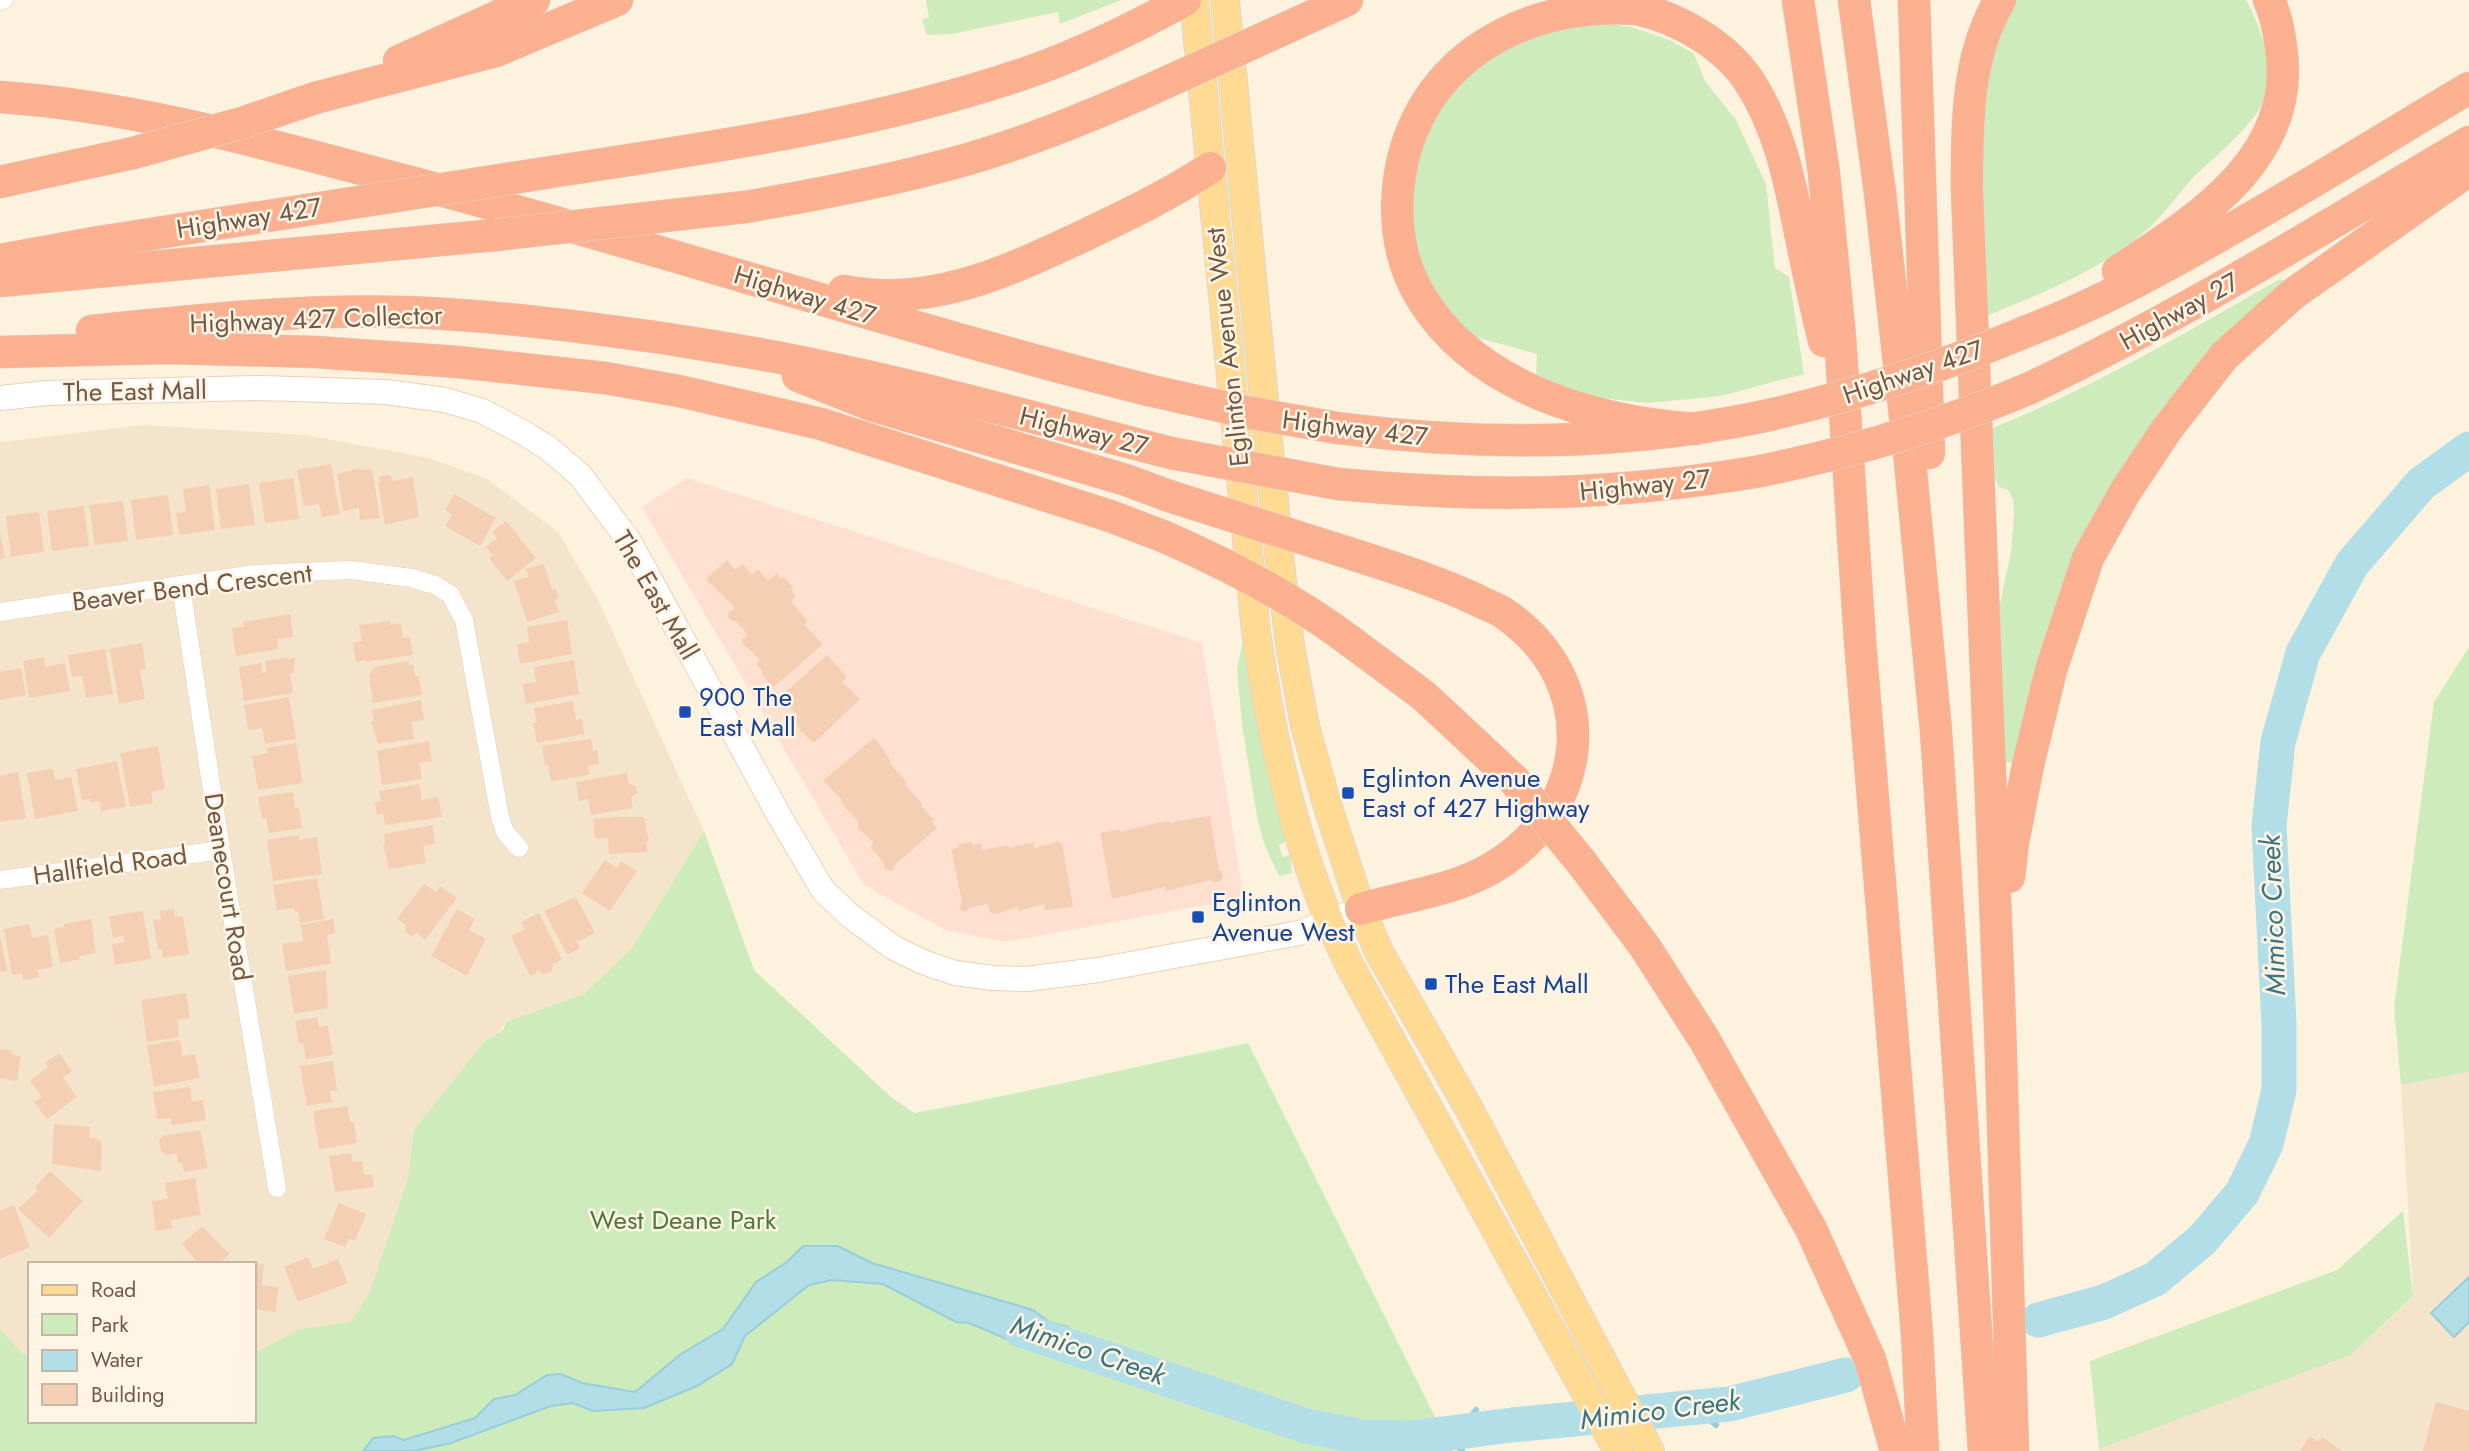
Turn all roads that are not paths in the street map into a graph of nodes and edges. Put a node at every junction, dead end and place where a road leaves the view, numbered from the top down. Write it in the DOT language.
graph roads {
  1 [pos="534,0"];
  2 [pos="617,0"];
  3 [pos="1185,0"];
  4 [pos="1194,0"];
  5 [pos="1225,0"];
  6 [pos="1347,0"];
  7 [pos="1798,0"];
  8 [pos="1854,0"];
  9 [pos="1914,0"];
  10 [pos="2000,0"];
  11 [pos="2269,0"];
  12 [pos="2469,88"];
  13 [pos="0,97"];
  14 [pos="315,99"];
  15 [pos="2469,142"];
  16 [pos="1210,168"];
  17 [pos="2469,170"];
  18 [pos="0,182"];
  19 [pos="0,260"];
  20 [pos="691,261"];
  21 [pos="0,281"];
  22 [pos="2025,332"];
  23 [pos="0,343"];
  24 [pos="0,352"];
  25 [pos="757,353"];
  26 [pos="0,398"];
  27 [pos="1696,429"];
  28 [pos="1849,480"];
  29 [pos="181,586"];
  30 [pos="0,612"];
  31 [pos="1936,731"];
  32 [pos="519,848"];
  33 [pos="221,850"];
  34 [pos="0,880"];
  35 [pos="1361,909"];
  36 [pos="1328,923"];
  37 [pos="2000,1025"];
  38 [pos="277,1188"];
  39 [pos="1618,1451"];
  40 [pos="1650,1451"];
  41 [pos="1896,1451"];
  42 [pos="1923,1451"];
  43 [pos="1984,1451"];
  44 [pos="2013,1451"];
  1 -- 14 [label="highway"];
  2 -- 14 [label="highway"];
  3 -- 19 [label="highway, Highway 427, bridge"];
  4 -- 16 [label="main road, Eglinton Avenue West"];
  5 -- 35 [label="main road, Eglinton Avenue West"];
  6 -- 21 [label="highway, bridge"];
  7 -- 28 [label="highway"];
  8 -- 31 [label="highway"];
  9 -- 31 [label="highway"];
  10 -- 37 [label="highway"];
  11 -- 22 [label="highway"];
  12 -- 22 [label="highway, Highway 27"];
  13 -- 20 [label="highway"];
  14 -- 18 [label="highway, bridge"];
  15 -- 25 [label="highway, Highway 27, bridge"];
  16 -- 20 [label="highway"];
  16 -- 36 [label="main road, Eglinton Avenue West"];
  17 -- 37 [label="highway"];
  20 -- 27 [label="highway, Highway 427, bridge"];
  22 -- 27 [label="highway, Highway 427, bridge"];
  23 -- 25 [label="highway, Highway 427 Collector"];
  24 -- 41 [label="highway, bridge"];
  25 -- 35 [label="highway, bridge"];
  26 -- 36 [label="main road, The East Mall"];
  27 -- 28 [label="highway"];
  28 -- 42 [label="highway"];
  29 -- 30 [label="street, Beaver Bend Crescent"];
  29 -- 32 [label="street, Beaver Bend Crescent"];
  29 -- 33 [label="street, Deanecourt Road"];
  31 -- 43 [label="highway"];
  33 -- 34 [label="street, Hallfield Road"];
  33 -- 38 [label="street, Deanecourt Road"];
  35 -- 36 [label="main road, The East Mall"];
  35 -- 40 [label="main road, Eglinton Avenue West"];
  36 -- 39 [label="main road, Eglinton Avenue West"];
  37 -- 44 [label="highway"];
}
